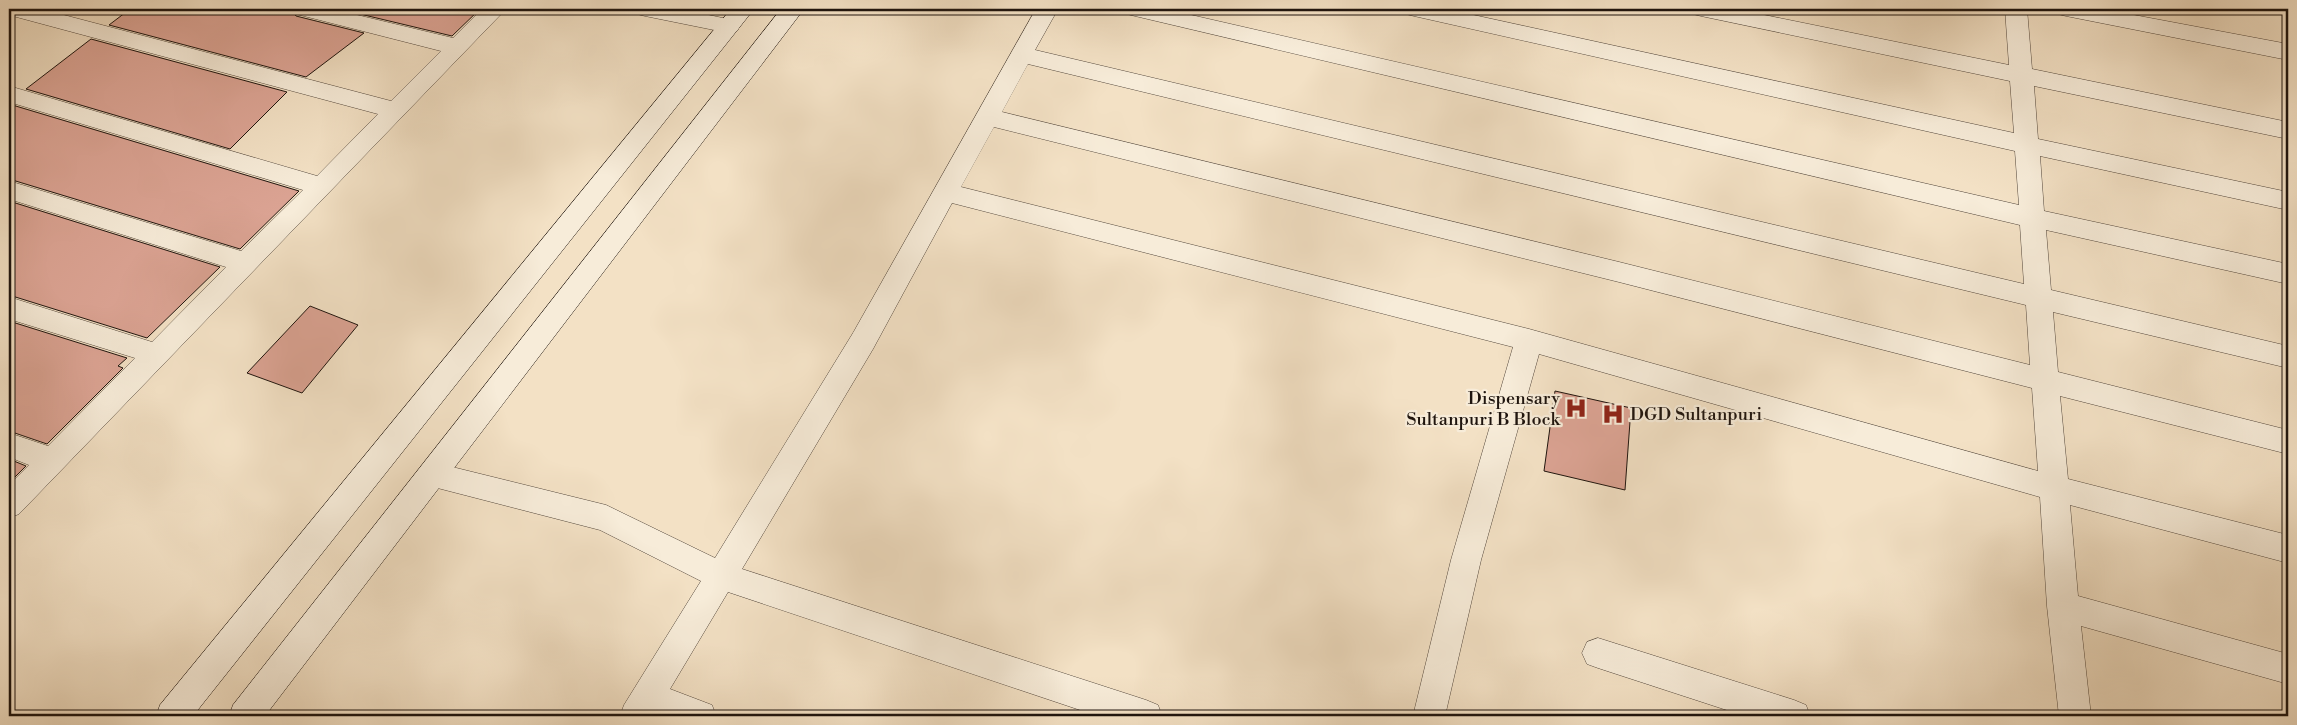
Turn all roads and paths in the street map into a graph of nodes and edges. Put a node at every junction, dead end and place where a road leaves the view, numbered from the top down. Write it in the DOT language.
graph roads {
  1 [pos="14,9"];
  2 [pos="304,9"];
  3 [pos="495,9"];
  4 [pos="645,9"];
  5 [pos="793,9"];
  6 [pos="1047,9"];
  7 [pos="1135,9"];
  8 [pos="1414,9"];
  9 [pos="1701,9"];
  10 [pos="2016,9"];
  11 [pos="2066,9"];
  12 [pos="736,17"];
  13 [pos="457,47"];
  14 [pos="2288,52"];
  15 [pos="1022,55"];
  16 [pos="2022,76"];
  17 [pos="9,94"];
  18 [pos="395,110"];
  19 [pos="988,117"];
  20 [pos="2288,130"];
  21 [pos="2027,146"];
  22 [pos="321,186"];
  23 [pos="9,190"];
  24 [pos="946,192"];
  25 [pos="2288,201"];
  26 [pos="2033,218"];
  27 [pos="246,263"];
  28 [pos="2288,274"];
  29 [pos="2040,298"];
  30 [pos="9,308"];
  31 [pos="1529,340"];
  32 [pos="156,354"];
  33 [pos="2288,357"];
  34 [pos="2046,382"];
  35 [pos="2288,442"];
  36 [pos="9,446"];
  37 [pos="52,460"];
  38 [pos="432,475"];
  39 [pos="2054,488"];
  40 [pos="9,505"];
  41 [pos="2288,549"];
  42 [pos="721,576"];
  43 [pos="2063,606"];
  44 [pos="1598,653"];
  45 [pos="2288,669"];
  46 [pos="642,706"];
  47 [pos="172,716"];
  48 [pos="245,716"];
  49 [pos="700,716"];
  50 [pos="1146,716"];
  51 [pos="1429,716"];
  52 [pos="1794,716"];
  53 [pos="2075,716"];
  1 -- 18 [label="street"];
  2 -- 13 [label="street"];
  3 -- 13 [label="street"];
  4 -- 12 [label="street"];
  5 -- 38 [label="street"];
  6 -- 15 [label="street"];
  7 -- 26 [label="street"];
  8 -- 21 [label="street"];
  9 -- 16 [label="street"];
  10 -- 16 [label="street"];
  11 -- 14 [label="street"];
  12 -- 47 [label="street"];
  13 -- 18 [label="street"];
  15 -- 19 [label="street"];
  15 -- 29 [label="street"];
  16 -- 20 [label="street"];
  16 -- 21 [label="street"];
  17 -- 22 [label="street"];
  18 -- 22 [label="street"];
  19 -- 24 [label="street"];
  19 -- 34 [label="street"];
  21 -- 25 [label="street"];
  21 -- 26 [label="street"];
  22 -- 27 [label="street"];
  23 -- 27 [label="street"];
  24 -- 31 [label="street"];
  24 -- 42 [label="street"];
  26 -- 28 [label="street"];
  26 -- 29 [label="street"];
  27 -- 32 [label="street"];
  29 -- 33 [label="street"];
  29 -- 34 [label="street"];
  30 -- 32 [label="street"];
  31 -- 39 [label="street"];
  31 -- 51 [label="street"];
  32 -- 37 [label="street"];
  34 -- 35 [label="street"];
  34 -- 39 [label="street"];
  36 -- 37 [label="street"];
  37 -- 40 [label="street"];
  38 -- 42 [label="street"];
  38 -- 48 [label="street"];
  39 -- 41 [label="street"];
  39 -- 43 [label="street"];
  42 -- 46 [label="street"];
  42 -- 50 [label="street"];
  43 -- 45 [label="street"];
  43 -- 53 [label="street"];
  44 -- 52 [label="street"];
  46 -- 49 [label="street"];
}
